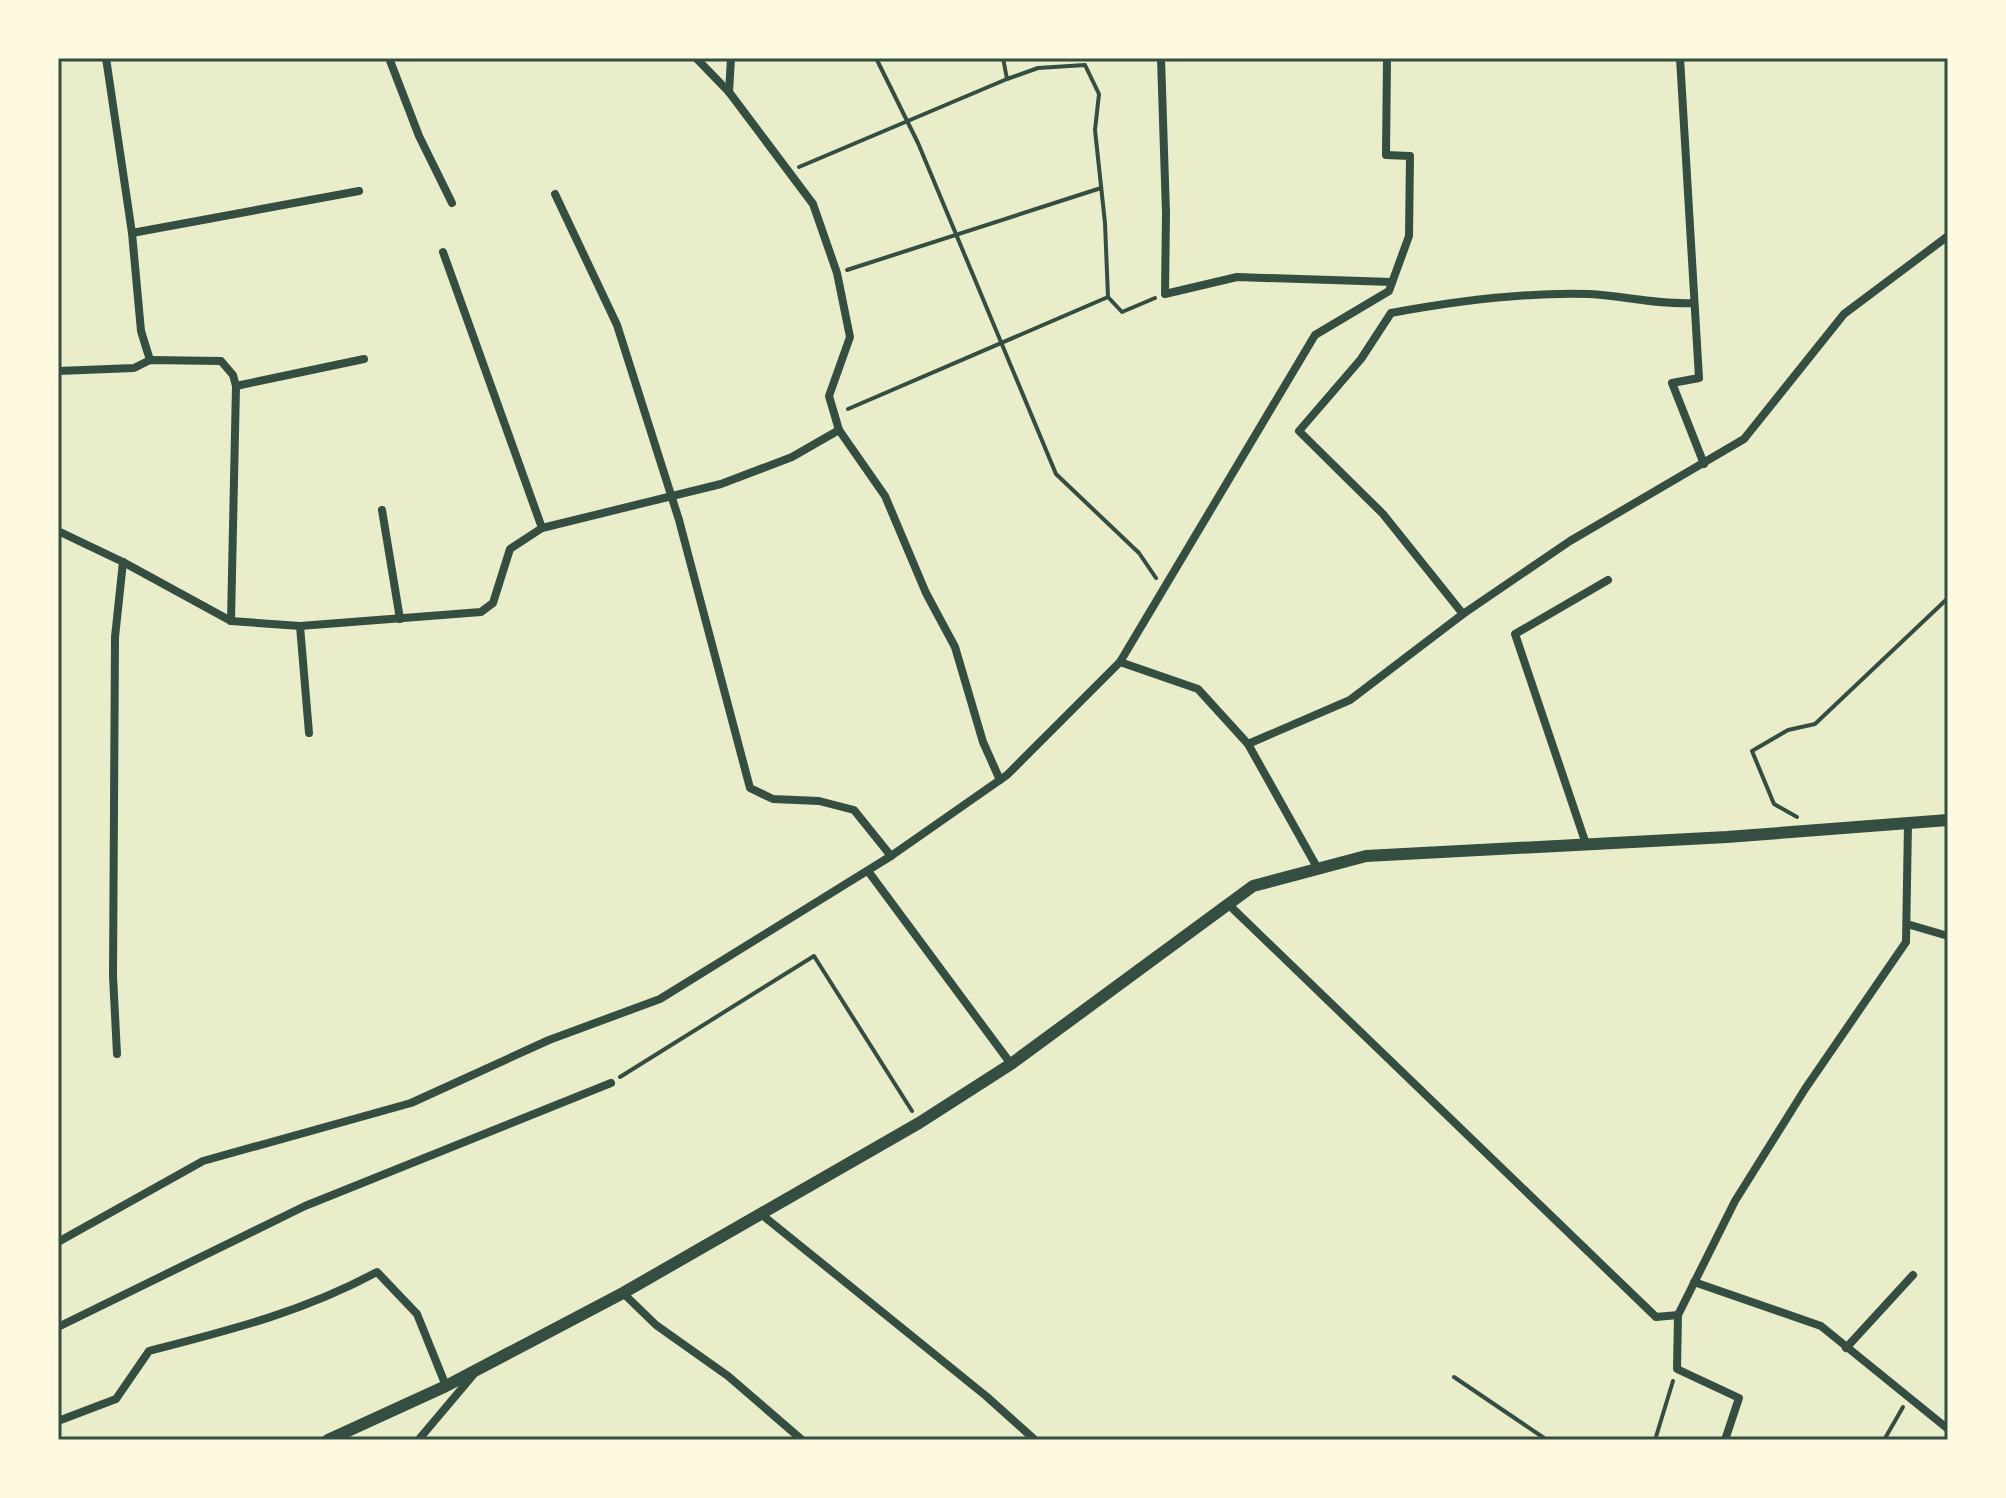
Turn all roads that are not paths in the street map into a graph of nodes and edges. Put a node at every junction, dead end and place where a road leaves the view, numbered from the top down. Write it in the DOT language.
graph roads {
  1 [pos="106,58"];
  2 [pos="389,58"];
  3 [pos="696,58"];
  4 [pos="731,58"];
  5 [pos="1161,58"];
  6 [pos="1387,58"];
  7 [pos="1680,58"];
  8 [pos="729,92"];
  9 [pos="359,191"];
  10 [pos="555,194"];
  11 [pos="452,203"];
  12 [pos="132,233"];
  13 [pos="1948,236"];
  14 [pos="443,252"];
  15 [pos="1392,282"];
  16 [pos="1694,303"];
  17 [pos="364,359"];
  18 [pos="150,360"];
  19 [pos="58,371"];
  20 [pos="236,386"];
  21 [pos="839,430"];
  22 [pos="1704,464"];
  23 [pos="670,495"];
  24 [pos="382,510"];
  25 [pos="542,528"];
  26 [pos="58,531"];
  27 [pos="123,562"];
  28 [pos="1608,580"];
  29 [pos="1463,614"];
  30 [pos="400,619"];
  31 [pos="231,621"];
  32 [pos="300,626"];
  33 [pos="1120,662"];
  34 [pos="309,733"];
  35 [pos="1248,744"];
  36 [pos="1000,780"];
  37 [pos="1948,820"];
  38 [pos="1908,823"];
  39 [pos="1586,844"];
  40 [pos="891,856"];
  41 [pos="1318,869"];
  42 [pos="868,871"];
  43 [pos="1228,904"];
  44 [pos="1907,924"];
  45 [pos="1948,936"];
  46 [pos="117,1054"];
  47 [pos="1011,1064"];
  48 [pos="611,1083"];
  49 [pos="761,1214"];
  50 [pos="58,1242"];
  51 [pos="1913,1275"];
  52 [pos="1694,1282"];
  53 [pos="623,1293"];
  54 [pos="1678,1315"];
  55 [pos="58,1327"];
  56 [pos="1846,1348"];
  57 [pos="480,1366"];
  58 [pos="446,1386"];
  59 [pos="58,1421"];
  60 [pos="1948,1429"];
  61 [pos="801,1439"];
  62 [pos="328,1440"];
  63 [pos="424,1440"];
  64 [pos="1035,1440"];
  65 [pos="1725,1440"];
  1 -- 12 [label="street"];
  2 -- 11 [label="street"];
  3 -- 8 [label="street"];
  4 -- 8 [label="street"];
  5 -- 15 [label="street"];
  6 -- 15 [label="street"];
  7 -- 16 [label="street"];
  8 -- 21 [label="street"];
  9 -- 12 [label="street"];
  10 -- 23 [label="street"];
  12 -- 18 [label="street"];
  13 -- 22 [label="street"];
  14 -- 25 [label="street"];
  15 -- 33 [label="street"];
  16 -- 22 [label="street"];
  16 -- 29 [label="street"];
  17 -- 20 [label="street"];
  18 -- 19 [label="street"];
  18 -- 20 [label="street"];
  20 -- 31 [label="street"];
  21 -- 23 [label="street"];
  21 -- 36 [label="street"];
  22 -- 29 [label="street"];
  23 -- 25 [label="street"];
  23 -- 40 [label="street"];
  24 -- 30 [label="street"];
  25 -- 30 [label="street"];
  26 -- 27 [label="street"];
  27 -- 31 [label="street"];
  27 -- 46 [label="street"];
  28 -- 39 [label="street"];
  29 -- 35 [label="street"];
  30 -- 32 [label="street"];
  31 -- 32 [label="street"];
  32 -- 34 [label="street"];
  33 -- 35 [label="street"];
  33 -- 36 [label="street"];
  35 -- 41 [label="street"];
  36 -- 40 [label="street"];
  37 -- 38 [label="street"];
  38 -- 39 [label="street"];
  38 -- 44 [label="street"];
  39 -- 41 [label="street"];
  40 -- 42 [label="street"];
  41 -- 43 [label="street"];
  42 -- 47 [label="street"];
  42 -- 50 [label="street"];
  43 -- 47 [label="street"];
  43 -- 54 [label="street"];
  44 -- 45 [label="street"];
  44 -- 52 [label="street"];
  47 -- 49 [label="street"];
  48 -- 55 [label="street"];
  49 -- 53 [label="street"];
  49 -- 64 [label="street"];
  51 -- 56 [label="street"];
  52 -- 54 [label="street"];
  52 -- 56 [label="street"];
  53 -- 57 [label="street"];
  53 -- 61 [label="street"];
  54 -- 65 [label="street"];
  56 -- 60 [label="street"];
  57 -- 58 [label="street"];
  57 -- 63 [label="street"];
  58 -- 59 [label="street"];
  58 -- 62 [label="street"];
}
